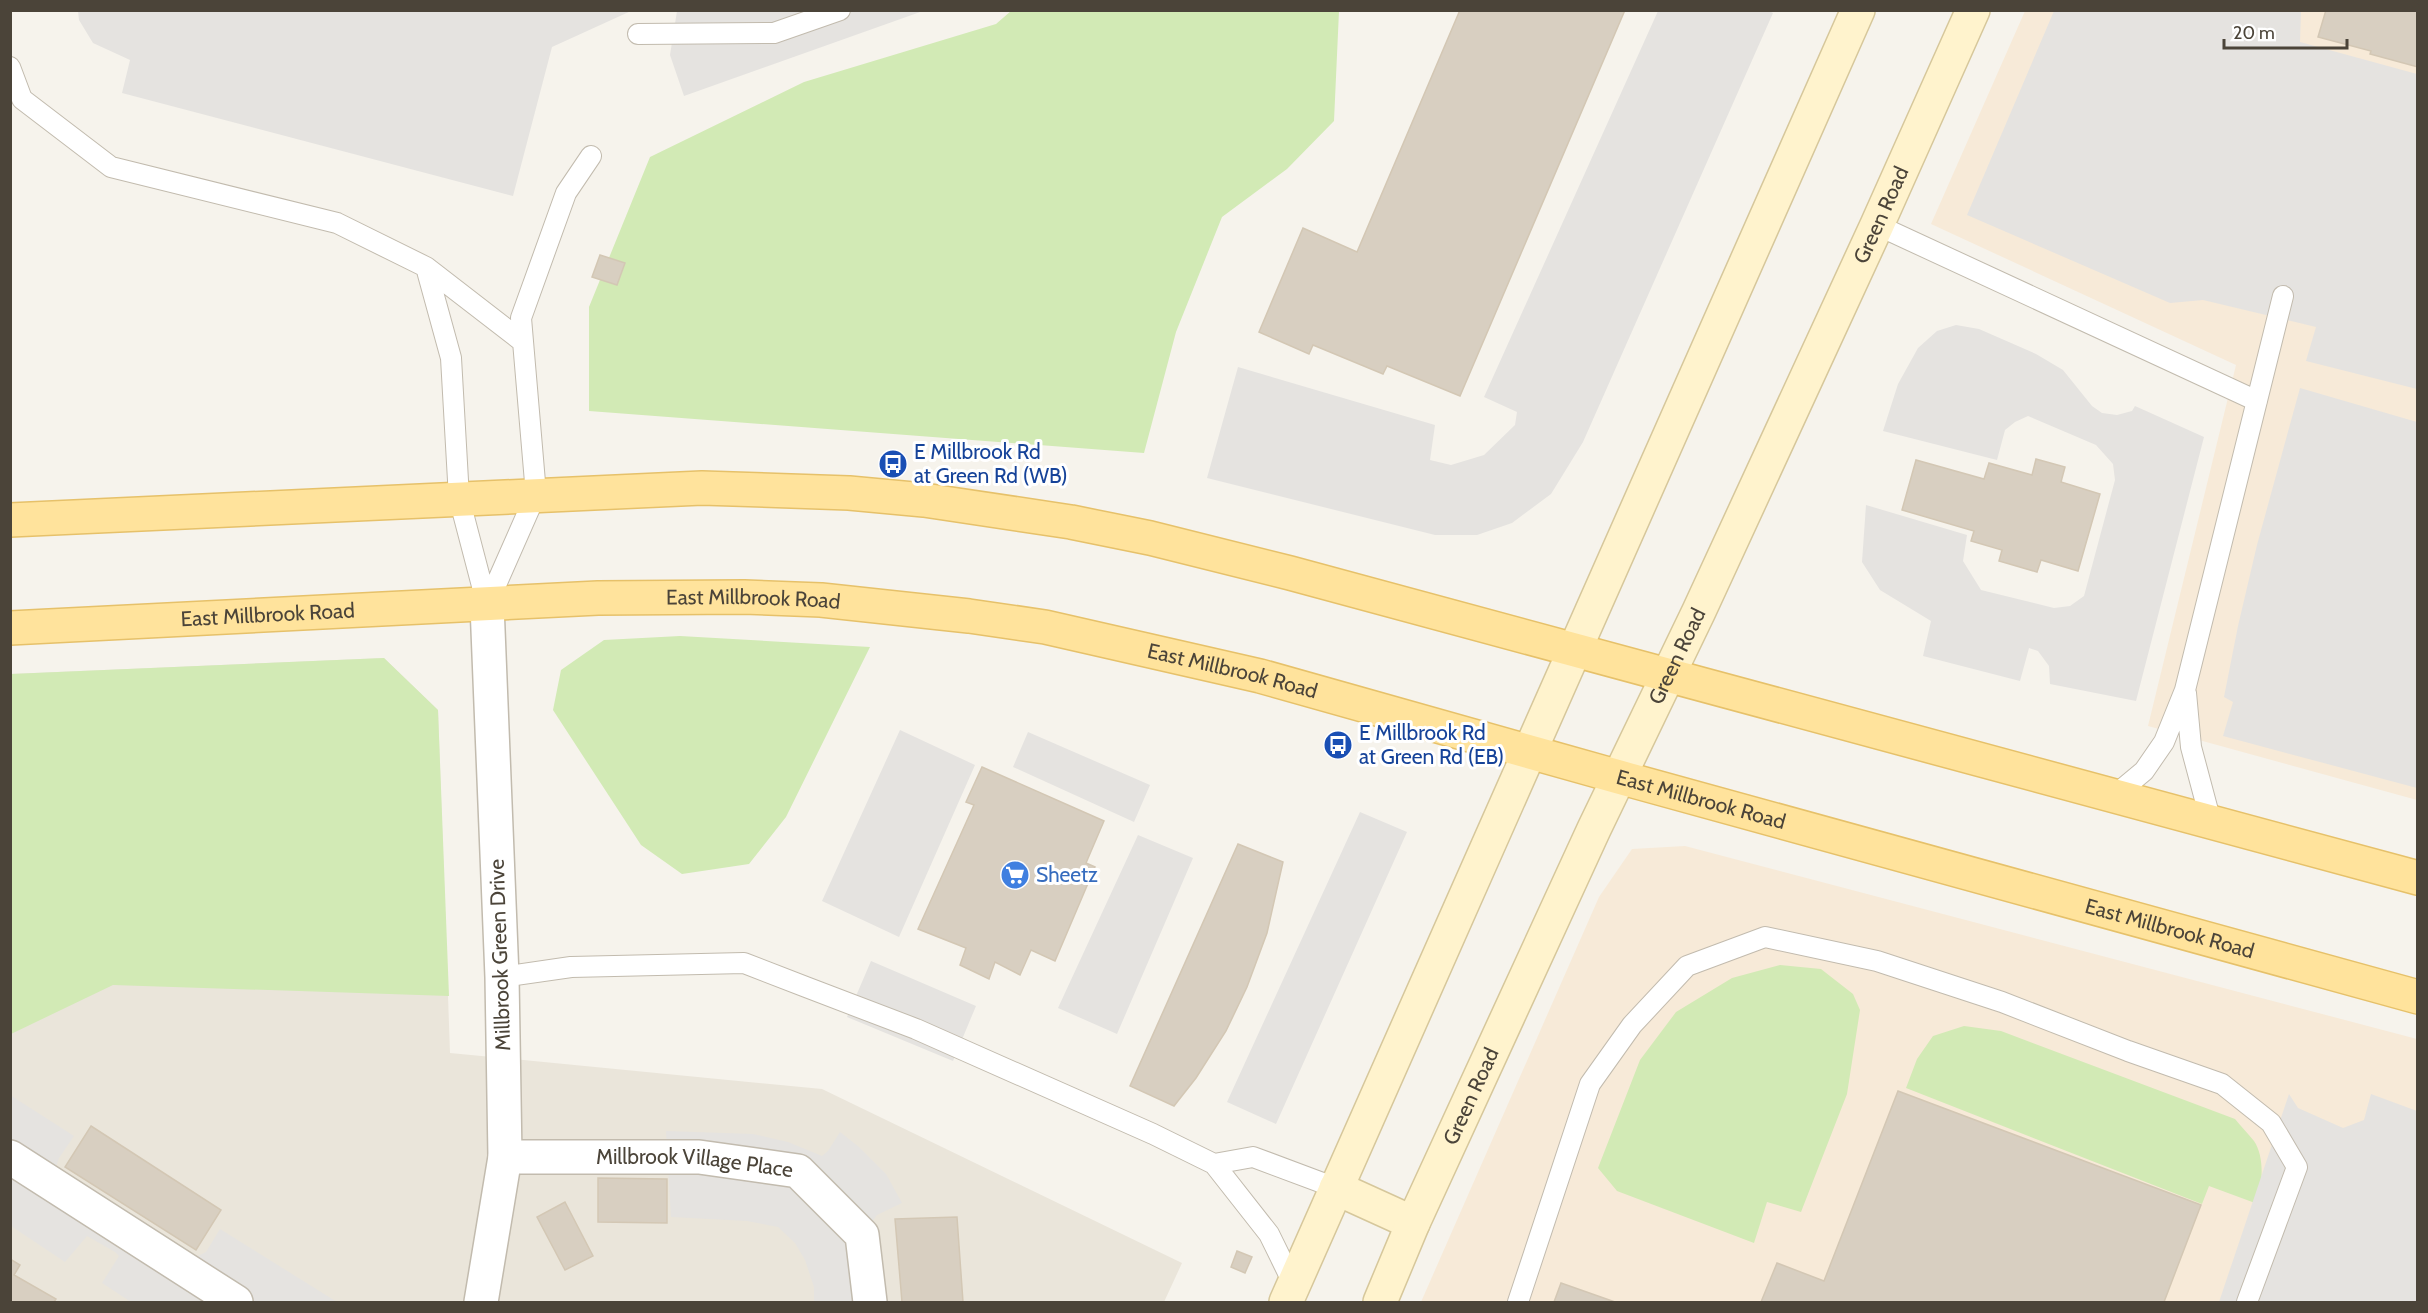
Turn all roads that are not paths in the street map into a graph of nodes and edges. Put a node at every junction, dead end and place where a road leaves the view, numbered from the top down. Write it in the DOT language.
graph roads {
  1 [pos="840,10"];
  2 [pos="1858,10"];
  3 [pos="1972,10"];
  4 [pos="638,34"];
  5 [pos="10,67"];
  6 [pos="591,156"];
  7 [pos="1877,225"];
  8 [pos="426,267"];
  9 [pos="2283,296"];
  10 [pos="524,342"];
  11 [pos="2257,400"];
  12 [pos="536,494"];
  13 [pos="459,498"];
  14 [pos="10,520"];
  15 [pos="487,605"];
  16 [pos="10,628"];
  17 [pos="1574,650"];
  18 [pos="1669,677"];
  19 [pos="2185,690"];
  20 [pos="1531,751"];
  21 [pos="1619,777"];
  22 [pos="2114,796"];
  23 [pos="2211,822"];
  24 [pos="2418,878"];
  25 [pos="502,977"];
  26 [pos="2418,997"];
  27 [pos="10,1157"];
  28 [pos="505,1157"];
  29 [pos="1214,1164"];
  30 [pos="1336,1188"];
  31 [pos="1413,1223"];
  32 [pos="1290,1294"];
  33 [pos="236,1302"];
  34 [pos="481,1302"];
  35 [pos="870,1302"];
  36 [pos="1380,1302"];
  37 [pos="1518,1302"];
  38 [pos="2247,1302"];
  1 -- 4 [label="lane"];
  2 -- 17 [label="street"];
  3 -- 7 [label="street, Green Road"];
  5 -- 8 [label="lane"];
  6 -- 10 [label="lane"];
  7 -- 11 [label="lane"];
  7 -- 18 [label="street, Green Road"];
  8 -- 10 [label="lane"];
  8 -- 13 [label="lane"];
  9 -- 11 [label="lane"];
  10 -- 12 [label="lane"];
  11 -- 19 [label="lane"];
  12 -- 13 [label="main road"];
  12 -- 15 [label="lane"];
  12 -- 17 [label="main road"];
  13 -- 14 [label="main road"];
  13 -- 15 [label="lane"];
  15 -- 16 [label="main road, East Millbrook Road"];
  15 -- 20 [label="main road, East Millbrook Road"];
  15 -- 25 [label="street, Millbrook Green Drive"];
  17 -- 18 [label="main road"];
  17 -- 20 [label="street"];
  18 -- 21 [label="street, Green Road"];
  18 -- 22 [label="main road"];
  19 -- 22 [label="lane"];
  19 -- 23 [label="lane"];
  20 -- 21 [label="main road, East Millbrook Road"];
  20 -- 30 [label="street"];
  21 -- 26 [label="main road, East Millbrook Road"];
  21 -- 31 [label="street, Green Road"];
  22 -- 23 [label="main road"];
  23 -- 24 [label="main road"];
  25 -- 28 [label="street, Millbrook Green Drive"];
  25 -- 29 [label="lane"];
  27 -- 33 [label="street"];
  28 -- 34 [label="street, Millbrook Green Drive"];
  28 -- 35 [label="street, Millbrook Village Place"];
  29 -- 30 [label="lane"];
  29 -- 32 [label="lane"];
  30 -- 31 [label="street"];
  30 -- 32 [label="street"];
  31 -- 36 [label="street, Green Road"];
  37 -- 38 [label="lane"];
}
